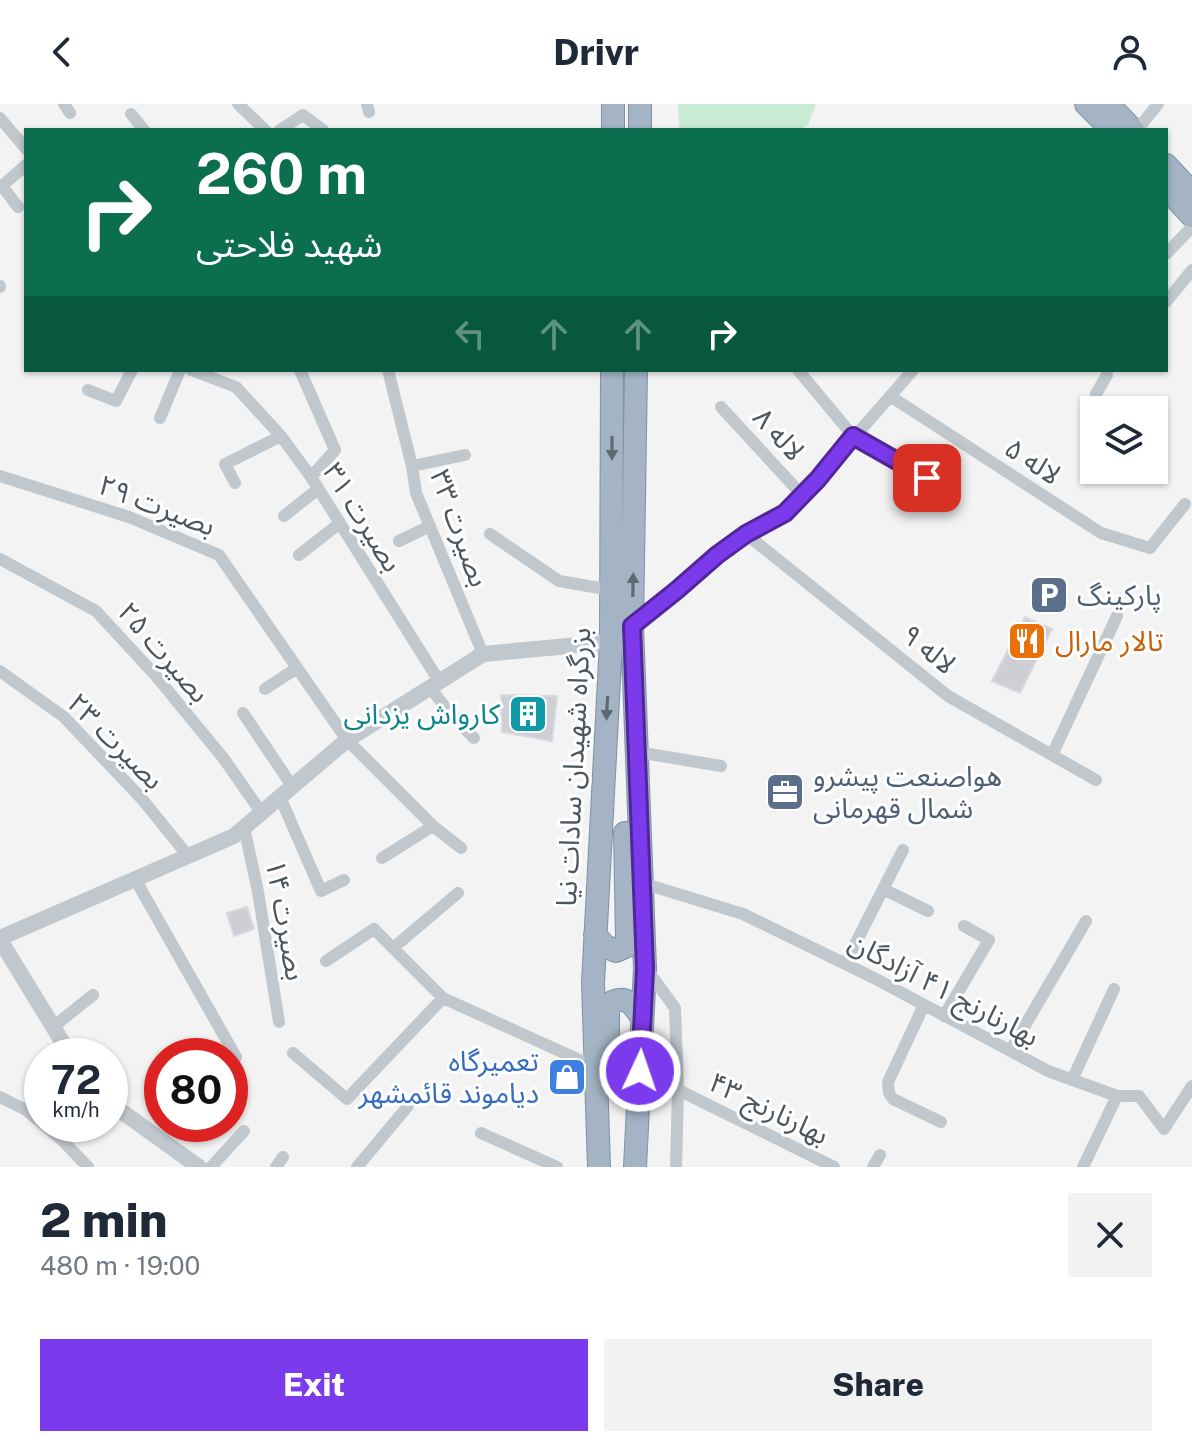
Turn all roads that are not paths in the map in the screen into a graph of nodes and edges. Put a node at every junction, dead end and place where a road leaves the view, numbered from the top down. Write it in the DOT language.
graph roads {
  1 [pos="238,104"];
  2 [pos="613,104"];
  3 [pos="640,104"];
  4 [pos="1086,104"];
  5 [pos="1108,104"];
  6 [pos="1158,104"];
  7 [pos="131,114"];
  8 [pos="0,118"];
  9 [pos="142,128"];
  10 [pos="263,128"];
  11 [pos="283,128"];
  12 [pos="320,128"];
  13 [pos="613,128"];
  14 [pos="640,128"];
  15 [pos="1110,128"];
  16 [pos="1133,128"];
  17 [pos="1137,128"];
  18 [pos="24,147"];
  19 [pos="24,167"];
  20 [pos="1168,167"];
  21 [pos="1168,190"];
  22 [pos="1192,193"];
  23 [pos="18,207"];
  24 [pos="1192,216"];
  25 [pos="1192,227"];
  26 [pos="1168,252"];
  27 [pos="1192,270"];
  28 [pos="1168,300"];
  29 [pos="131,372"];
  30 [pos="179,372"];
  31 [pos="196,372"];
  32 [pos="301,372"];
  33 [pos="388,372"];
  34 [pos="612,372"];
  35 [pos="636,372"];
  36 [pos="800,372"];
  37 [pos="908,372"];
  38 [pos="1106,372"];
  39 [pos="88,390"];
  40 [pos="1096,394"];
  41 [pos="890,396"];
  42 [pos="721,407"];
  43 [pos="160,418"];
  44 [pos="281,436"];
  45 [pos="853,436"];
  46 [pos="465,455"];
  47 [pos="412,466"];
  48 [pos="0,476"];
  49 [pos="235,483"];
  50 [pos="315,483"];
  51 [pos="952,491"];
  52 [pos="802,495"];
  53 [pos="1185,504"];
  54 [pos="284,516"];
  55 [pos="340,523"];
  56 [pos="430,526"];
  57 [pos="490,534"];
  58 [pos="746,534"];
  59 [pos="399,541"];
  60 [pos="299,555"];
  61 [pos="0,559"];
  62 [pos="611,590"];
  63 [pos="1117,616"];
  64 [pos="632,626"];
  65 [pos="611,642"];
  66 [pos="483,654"];
  67 [pos="297,668"];
  68 [pos="0,671"];
  69 [pos="434,684"];
  70 [pos="265,689"];
  71 [pos="243,713"];
  72 [pos="474,738"];
  73 [pos="347,740"];
  74 [pos="637,752"];
  75 [pos="1052,755"];
  76 [pos="721,766"];
  77 [pos="1096,780"];
  78 [pos="286,791"];
  79 [pos="261,812"];
  80 [pos="433,826"];
  81 [pos="244,827"];
  82 [pos="461,848"];
  83 [pos="903,850"];
  84 [pos="188,856"];
  85 [pos="382,858"];
  86 [pos="135,879"];
  87 [pos="344,880"];
  88 [pos="642,883"];
  89 [pos="883,889"];
  90 [pos="458,893"];
  91 [pos="928,911"];
  92 [pos="1086,921"];
  93 [pos="964,926"];
  94 [pos="595,935"];
  95 [pos="0,939"];
  96 [pos="393,948"];
  97 [pos="326,961"];
  98 [pos="845,964"];
  99 [pos="645,968"];
  100 [pos="1114,989"];
  101 [pos="93,995"];
  102 [pos="443,998"];
  103 [pos="924,1005"];
  104 [pos="944,1016"];
  105 [pos="642,1018"];
  106 [pos="279,1022"];
  107 [pos="53,1027"];
  108 [pos="60,1038"];
  109 [pos="225,1038"];
  110 [pos="1010,1051"];
  111 [pos="293,1053"];
  112 [pos="595,1067"];
  113 [pos="640,1071"];
  114 [pos="1072,1080"];
  115 [pos="1192,1086"];
  116 [pos="678,1090"];
  117 [pos="1117,1096"];
  118 [pos="0,1097"];
  119 [pos="408,1106"];
  120 [pos="24,1109"];
  121 [pos="128,1116"];
  122 [pos="941,1122"];
  123 [pos="481,1133"];
  124 [pos="64,1142"];
  125 [pos="234,1142"];
  126 [pos="880,1155"];
  127 [pos="88,1167"];
  128 [pos="199,1167"];
  129 [pos="211,1167"];
  130 [pos="357,1167"];
  131 [pos="557,1167"];
  132 [pos="601,1167"];
  133 [pos="635,1167"];
  134 [pos="676,1167"];
  135 [pos="834,1167"];
  136 [pos="873,1167"];
  137 [pos="1083,1167"];
  1 -- 10 [label="street"];
  2 -- 13 [label="highway"];
  3 -- 14 [label="highway"];
  4 -- 15 [label="highway"];
  5 -- 16 [label="highway"];
  6 -- 17 [label="street"];
  7 -- 9 [label="street"];
  8 -- 18 [label="street"];
  11 -- 12 [label="street"];
  19 -- 23 [label="street"];
  20 -- 22 [label="highway"];
  21 -- 24 [label="highway"];
  25 -- 26 [label="street"];
  27 -- 28 [label="street"];
  29 -- 39 [label="street"];
  30 -- 43 [label="street"];
  31 -- 44 [label="street, بصیرت ۳۱"];
  32 -- 50 [label="street"];
  33 -- 47 [label="street, بصیرت ۳۳"];
  34 -- 62 [label="highway, بزرگراه شهیدان سادات نیا, one-way"];
  64 -- 35 [label="highway, بزرگراه شهیدان سادات نیا, one-way"];
  36 -- 45 [label="street"];
  37 -- 41 [label="street"];
  38 -- 40 [label="street"];
  41 -- 45 [label="street"];
  41 -- 53 [label="street, لاله ۵"];
  42 -- 52 [label="street, لاله ۸"];
  44 -- 49 [label="street"];
  44 -- 50 [label="street, بصیرت ۳۱"];
  45 -- 51 [label="street"];
  45 -- 52 [label="street"];
  46 -- 47 [label="street"];
  47 -- 56 [label="street, بصیرت ۳۳"];
  48 -- 67 [label="street, بصیرت ۲۹"];
  50 -- 54 [label="street"];
  50 -- 55 [label="street, بصیرت ۳۱"];
  52 -- 58 [label="street"];
  55 -- 60 [label="street"];
  55 -- 69 [label="street, بصیرت ۳۱"];
  56 -- 59 [label="street"];
  56 -- 66 [label="street, بصیرت ۳۳"];
  57 -- 62 [label="street"];
  58 -- 64 [label="street"];
  58 -- 75 [label="street, لاله ۹"];
  61 -- 79 [label="street, بصیرت ۲۵"];
  62 -- 65 [label="highway, بزرگراه شهیدان سادات نیا"];
  63 -- 75 [label="street"];
  64 -- 74 [label="highway, بزرگراه شهیدان سادات نیا"];
  65 -- 66 [label="street"];
  65 -- 94 [label="highway, بزرگراه شهیدان سادات نیا, one-way"];
  66 -- 69 [label="street"];
  67 -- 70 [label="street"];
  67 -- 73 [label="street, بصیرت ۲۹"];
  68 -- 84 [label="street, بصیرت ۲۳"];
  69 -- 72 [label="street, بصیرت ۳۱"];
  69 -- 73 [label="street"];
  71 -- 78 [label="street"];
  73 -- 78 [label="street"];
  73 -- 80 [label="street, بصیرت ۲۹"];
  74 -- 76 [label="street"];
  74 -- 88 [label="highway, بزرگراه شهیدان سادات نیا"];
  74 -- 94 [label="highway"];
  75 -- 77 [label="street, لاله ۹"];
  78 -- 79 [label="street"];
  78 -- 87 [label="street"];
  79 -- 81 [label="street"];
  80 -- 82 [label="street, بصیرت ۲۹"];
  80 -- 85 [label="street"];
  81 -- 84 [label="street"];
  81 -- 106 [label="street, بصیرت ۱۴"];
  83 -- 89 [label="street"];
  84 -- 86 [label="street"];
  86 -- 95 [label="street"];
  86 -- 109 [label="street"];
  88 -- 98 [label="street, بهارنارنج ۴۱ آزادگان"];
  88 -- 99 [label="highway, بزرگراه شهیدان سادات نیا"];
  89 -- 91 [label="street"];
  89 -- 98 [label="street"];
  90 -- 96 [label="street"];
  92 -- 110 [label="street"];
  93 -- 104 [label="street"];
  94 -- 112 [label="highway, بزرگراه شهیدان سادات نیا"];
  95 -- 107 [label="street"];
  96 -- 97 [label="street"];
  96 -- 102 [label="street"];
  98 -- 103 [label="street, بهارنارنج ۴۱ آزادگان"];
  99 -- 105 [label="highway, بزرگراه شهیدان سادات نیا"];
  99 -- 116 [label="street"];
  100 -- 114 [label="street"];
  101 -- 107 [label="street"];
  102 -- 111 [label="street"];
  102 -- 112 [label="street"];
  103 -- 104 [label="street, بهارنارنج ۴۱ آزادگان"];
  103 -- 122 [label="street"];
  104 -- 110 [label="street, بهارنارنج ۴۱ آزادگان"];
  105 -- 113 [label="highway, بزرگراه شهیدان سادات نیا"];
  105 -- 132 [label="highway"];
  107 -- 108 [label="street"];
  110 -- 114 [label="street, بهارنارنج ۴۱ آزادگان"];
  112 -- 132 [label="highway, بزرگراه شهیدان سادات نیا"];
  113 -- 116 [label="street, بهارنارنج ۴۳"];
  113 -- 133 [label="highway, بزرگراه شهیدان سادات نیا"];
  114 -- 117 [label="street, بهارنارنج ۴۱ آزادگان"];
  115 -- 117 [label="street, بهارنارنج ۴۱ آزادگان"];
  116 -- 134 [label="street"];
  116 -- 135 [label="street, بهارنارنج ۴۳"];
  117 -- 137 [label="street"];
  118 -- 120 [label="street"];
  119 -- 130 [label="street"];
  121 -- 128 [label="street"];
  123 -- 131 [label="street"];
  124 -- 127 [label="street"];
  125 -- 129 [label="street"];
  126 -- 136 [label="street"];
}
